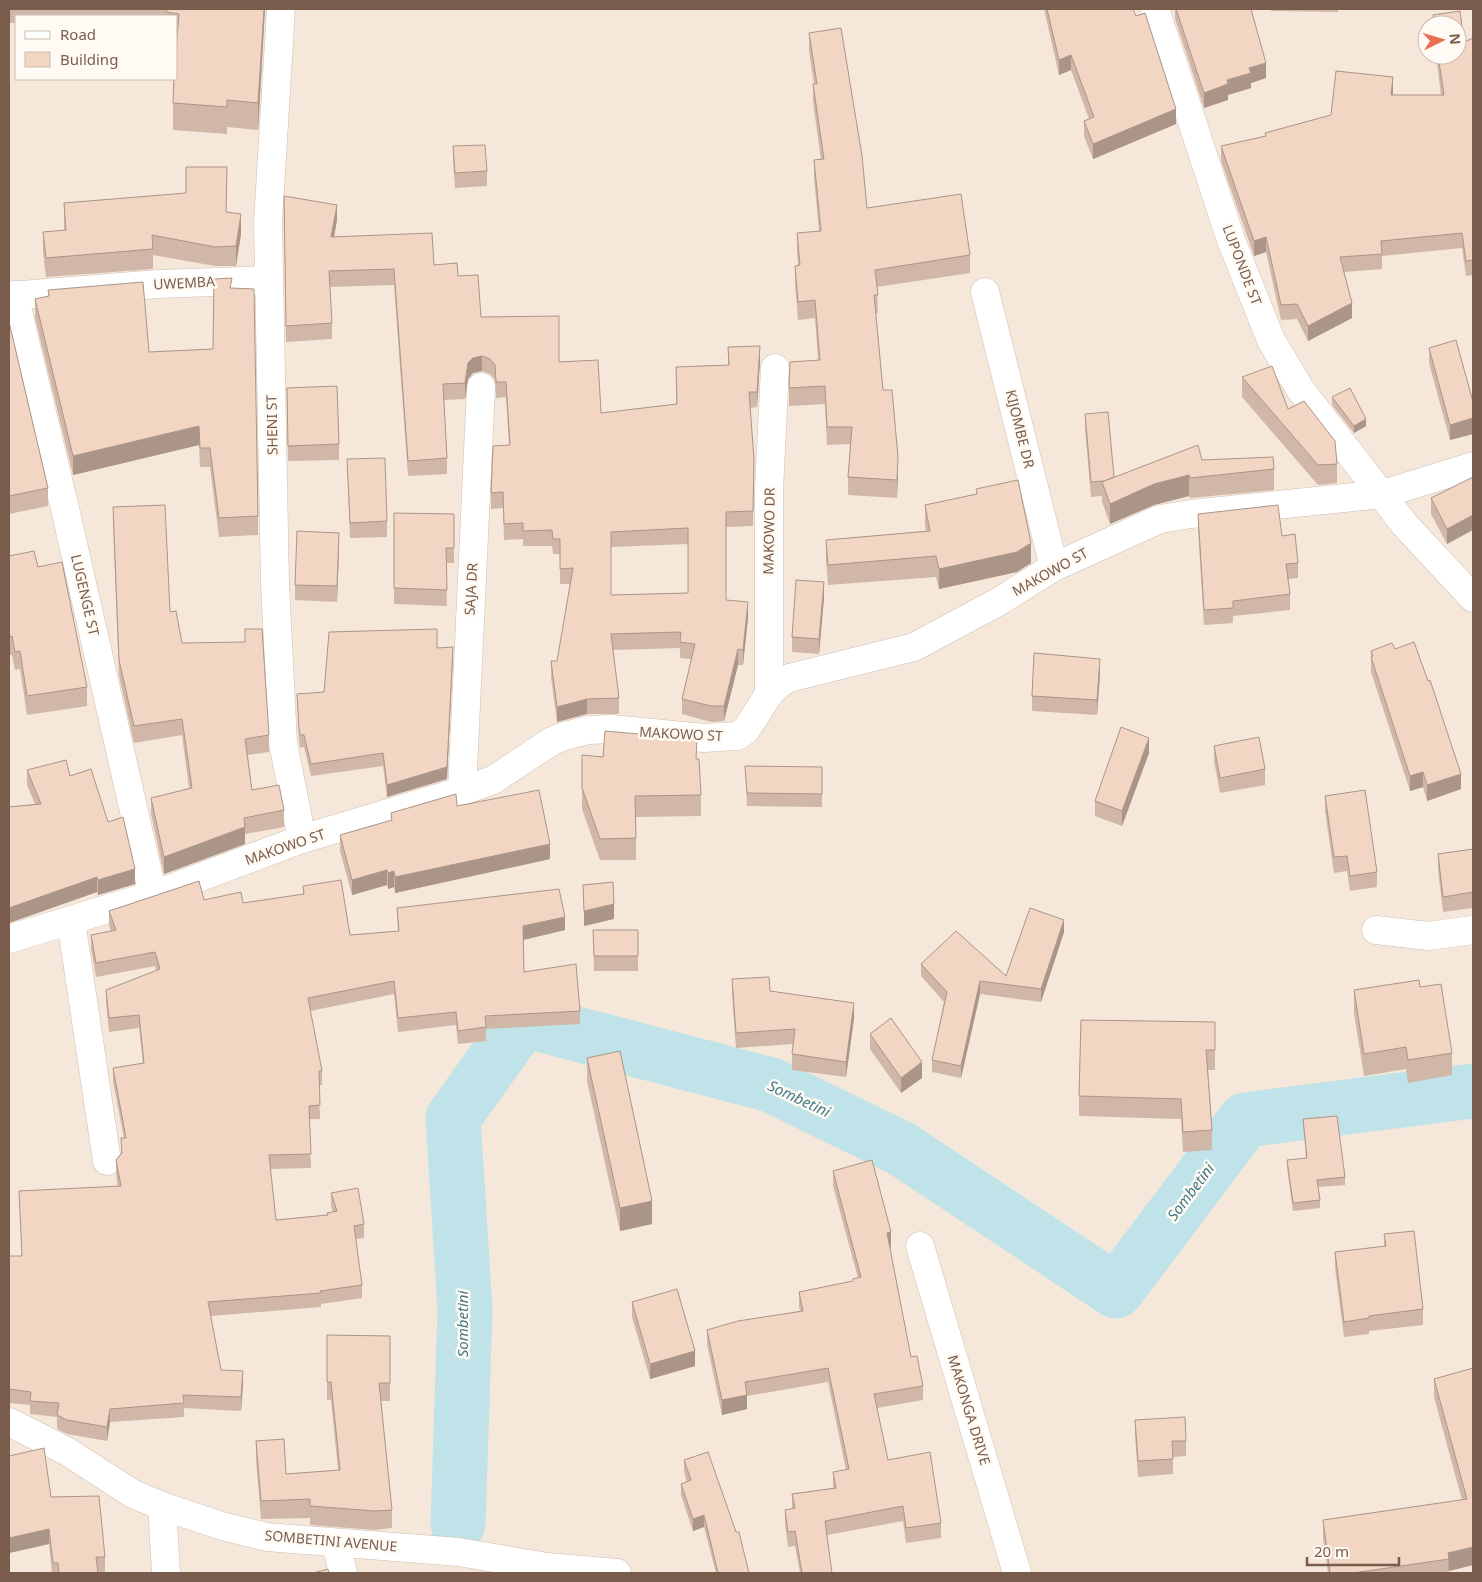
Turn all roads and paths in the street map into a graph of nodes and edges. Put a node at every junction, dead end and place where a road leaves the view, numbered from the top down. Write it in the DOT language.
graph roads {
  1 [pos="281,9"];
  2 [pos="1155,9"];
  3 [pos="269,280"];
  4 [pos="985,292"];
  5 [pos="11,296"];
  6 [pos="776,368"];
  7 [pos="481,387"];
  8 [pos="1473,466"];
  9 [pos="1383,494"];
  10 [pos="1054,567"];
  11 [pos="1473,598"];
  12 [pos="769,694"];
  13 [pos="462,791"];
  14 [pos="302,840"];
  15 [pos="153,895"];
  16 [pos="71,921"];
  17 [pos="1376,930"];
  18 [pos="1473,930"];
  19 [pos="9,938"];
  20 [pos="108,1161"];
  21 [pos="920,1246"];
  22 [pos="9,1422"];
  23 [pos="162,1506"];
  24 [pos="336,1543"];
  25 [pos="166,1573"];
  26 [pos="343,1573"];
  27 [pos="617,1573"];
  28 [pos="1017,1573"];
  1 -- 3 [label="street, SHENI ST"];
  2 -- 9 [label="street, LUPONDE ST"];
  3 -- 5 [label="street, UWEMBA"];
  3 -- 14 [label="street, SHENI ST"];
  4 -- 10 [label="street, KIJOMBE DR"];
  5 -- 15 [label="street, LUGENGE ST"];
  6 -- 12 [label="street, MAKOWO DR"];
  7 -- 13 [label="street, SAJA DR"];
  8 -- 9 [label="street, MAKOWO ST"];
  9 -- 10 [label="street, MAKOWO ST"];
  9 -- 11 [label="street, LUPONDE ST"];
  10 -- 12 [label="street, MAKOWO ST"];
  12 -- 13 [label="street, MAKOWO ST"];
  13 -- 14 [label="street, MAKOWO ST"];
  14 -- 15 [label="street, MAKOWO ST"];
  15 -- 16 [label="street, MAKOWO ST"];
  16 -- 19 [label="street, MAKOWO ST"];
  16 -- 20 [label="street"];
  17 -- 18 [label="street"];
  21 -- 28 [label="street, MAKONGA DRIVE"];
  22 -- 23 [label="street, SOMBETINI AVENUE"];
  23 -- 24 [label="street, SOMBETINI AVENUE"];
  23 -- 25 [label="street"];
  24 -- 26 [label="street"];
  24 -- 27 [label="street, SOMBETINI AVENUE"];
}
